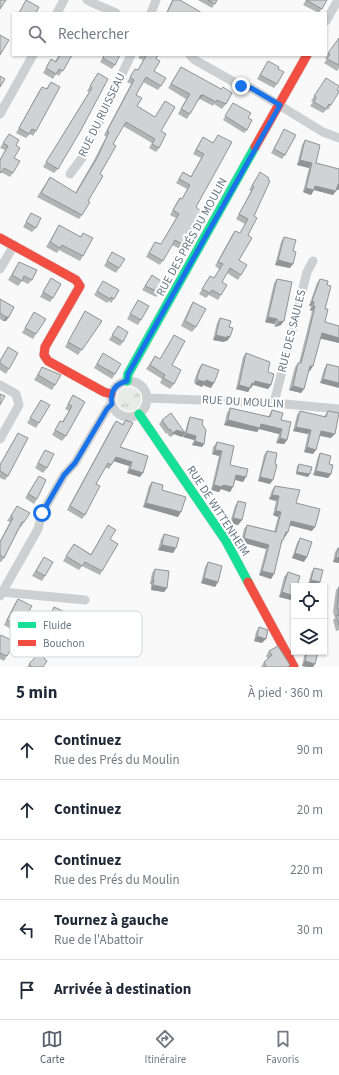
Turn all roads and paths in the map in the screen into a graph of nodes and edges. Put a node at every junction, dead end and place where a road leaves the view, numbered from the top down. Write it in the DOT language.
graph roads {
  1 [pos="64,0"];
  2 [pos="87,0"];
  3 [pos="156,0"];
  4 [pos="338,0"];
  5 [pos="58,12"];
  6 [pos="114,12"];
  7 [pos="150,12"];
  8 [pos="327,19"];
  9 [pos="32,56"];
  10 [pos="131,56"];
  11 [pos="191,56"];
  12 [pos="306,56"];
  13 [pos="280,105"];
  14 [pos="0,114"];
  15 [pos="339,138"];
  16 [pos="70,174"];
  17 [pos="0,238"];
  18 [pos="14,245"];
  19 [pos="313,261"];
  20 [pos="0,269"];
  21 [pos="127,381"];
  22 [pos="0,385"];
  23 [pos="111,394"];
  24 [pos="147,398"];
  25 [pos="274,403"];
  26 [pos="112,404"];
  27 [pos="339,409"];
  28 [pos="138,414"];
  29 [pos="0,439"];
  30 [pos="1,594"];
  31 [pos="85,600"];
  32 [pos="294,667"];
  1 -- 5 [label="street"];
  2 -- 6 [label="street"];
  3 -- 7 [label="street"];
  4 -- 8 [label="street"];
  9 -- 14 [label="street"];
  10 -- 16 [label="street, RUE DU RUISSEAU"];
  11 -- 13 [label="street"];
  12 -- 13 [label="street, RUE DES PRÉS DU MOULIN"];
  13 -- 15 [label="street"];
  13 -- 21 [label="street, RUE DES PRÉS DU MOULIN"];
  17 -- 18 [label="street"];
  18 -- 20 [label="street"];
  18 -- 23 [label="street"];
  19 -- 25 [label="street, RUE DES SAULES"];
  21 -- 23 [label="street"];
  21 -- 24 [label="street"];
  22 -- 29 [label="street"];
  23 -- 26 [label="street"];
  24 -- 25 [label="street, RUE DU MOULIN"];
  24 -- 28 [label="street"];
  25 -- 27 [label="street, RUE DU MOULIN"];
  26 -- 28 [label="street"];
  26 -- 30 [label="street"];
  28 -- 32 [label="street, RUE DE WITTENHEIM"];
  30 -- 31 [label="street"];
}
